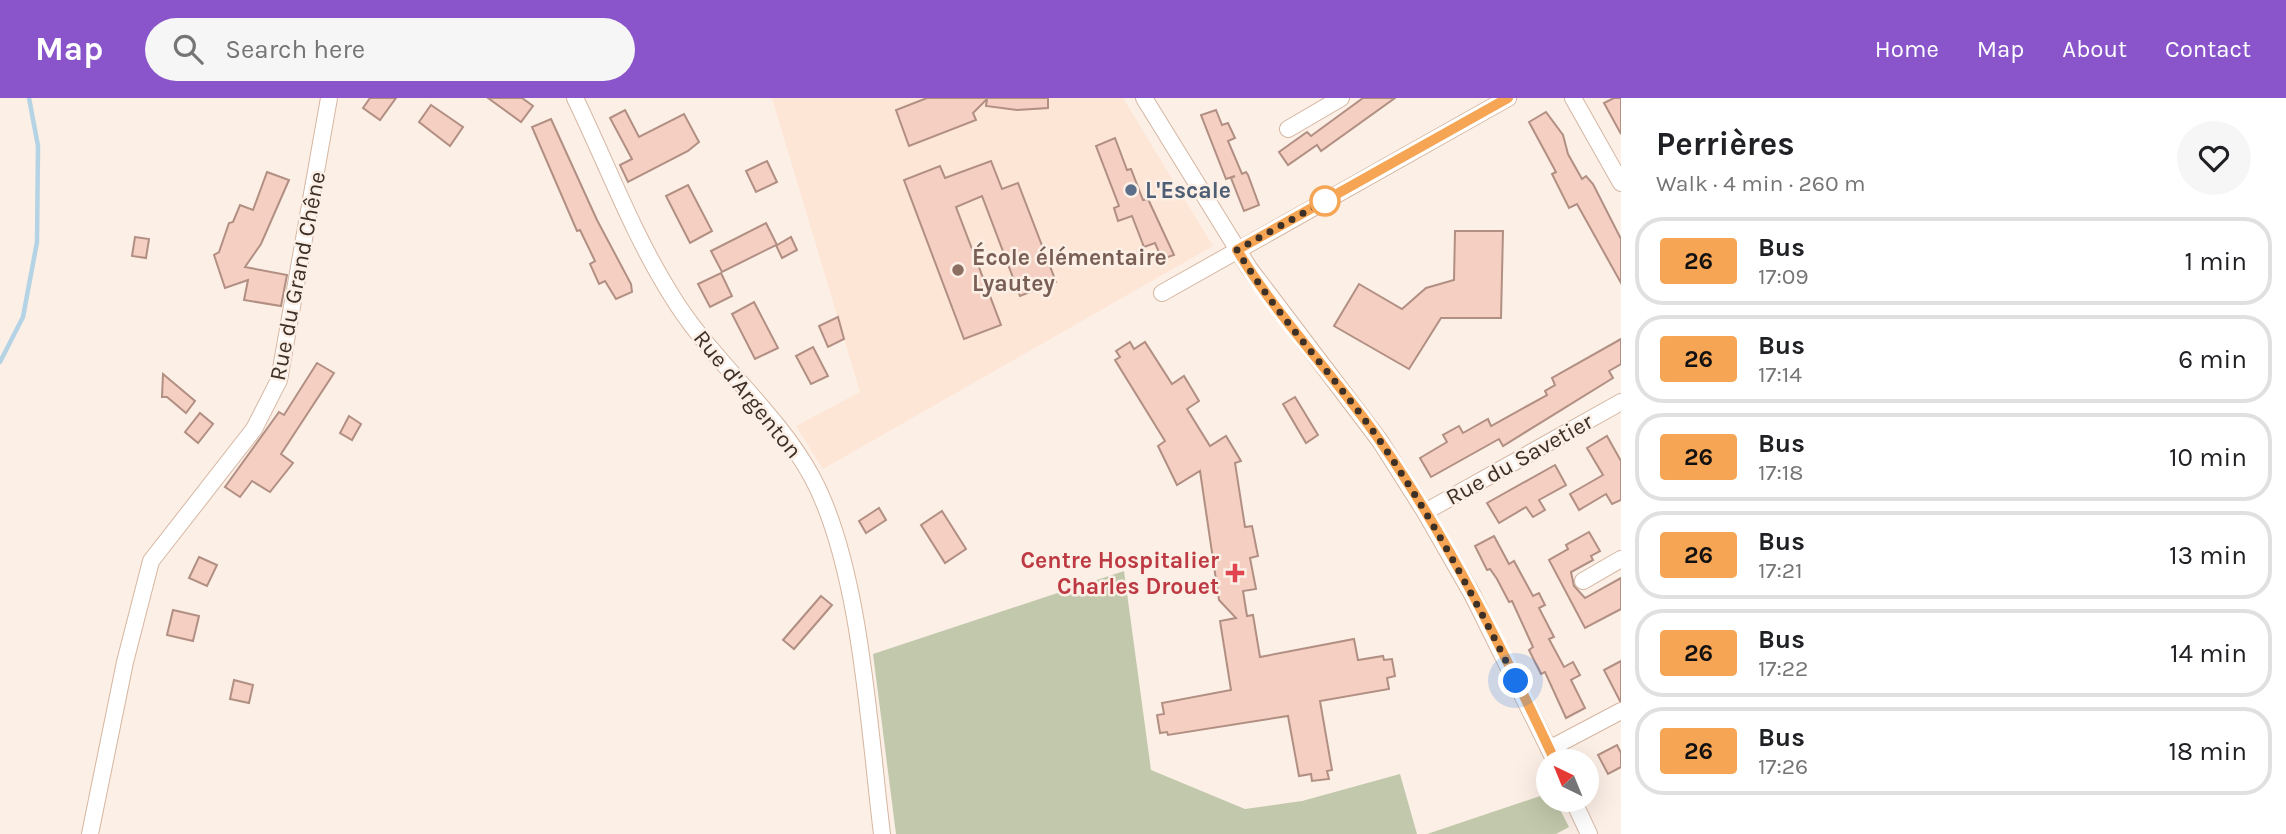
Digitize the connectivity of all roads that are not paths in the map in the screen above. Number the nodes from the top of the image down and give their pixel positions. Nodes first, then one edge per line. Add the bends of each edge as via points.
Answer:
1 (329, 98) edge
2 (575, 98) edge
3 (1144, 98) edge
4 (1508, 98) edge
5 (1573, 98) edge
6 (1337, 99) edge
7 (1287, 129) dead end
8 (1621, 183) edge
9 (1237, 250) junction
10 (1162, 293) dead end
11 (1619, 408) edge
12 (1424, 512) junction
13 (1621, 559) edge
14 (1583, 581) dead end
15 (1621, 712) edge
16 (1549, 749) edge
17 (1562, 749) edge
18 (1579, 812) edge
19 (90, 834) edge
20 (882, 834) edge
21 (1589, 834) edge

1 - 19 street, Rue du Grand Chêne via 279,380 254,429 151,561
2 - 20 street, Rue d'Argenton via 669,293 713,355 784,434 817,489 842,562 854,623
3 - 9 street
4 - 9 street
5 - 8 street
6 - 7 street
9 - 10 street
9 - 12 street via 1380,441
11 - 12 street, Rue du Savetier
12 - 16 street via 1472,594
13 - 14 street
15 - 17 street
18 - 21 street

